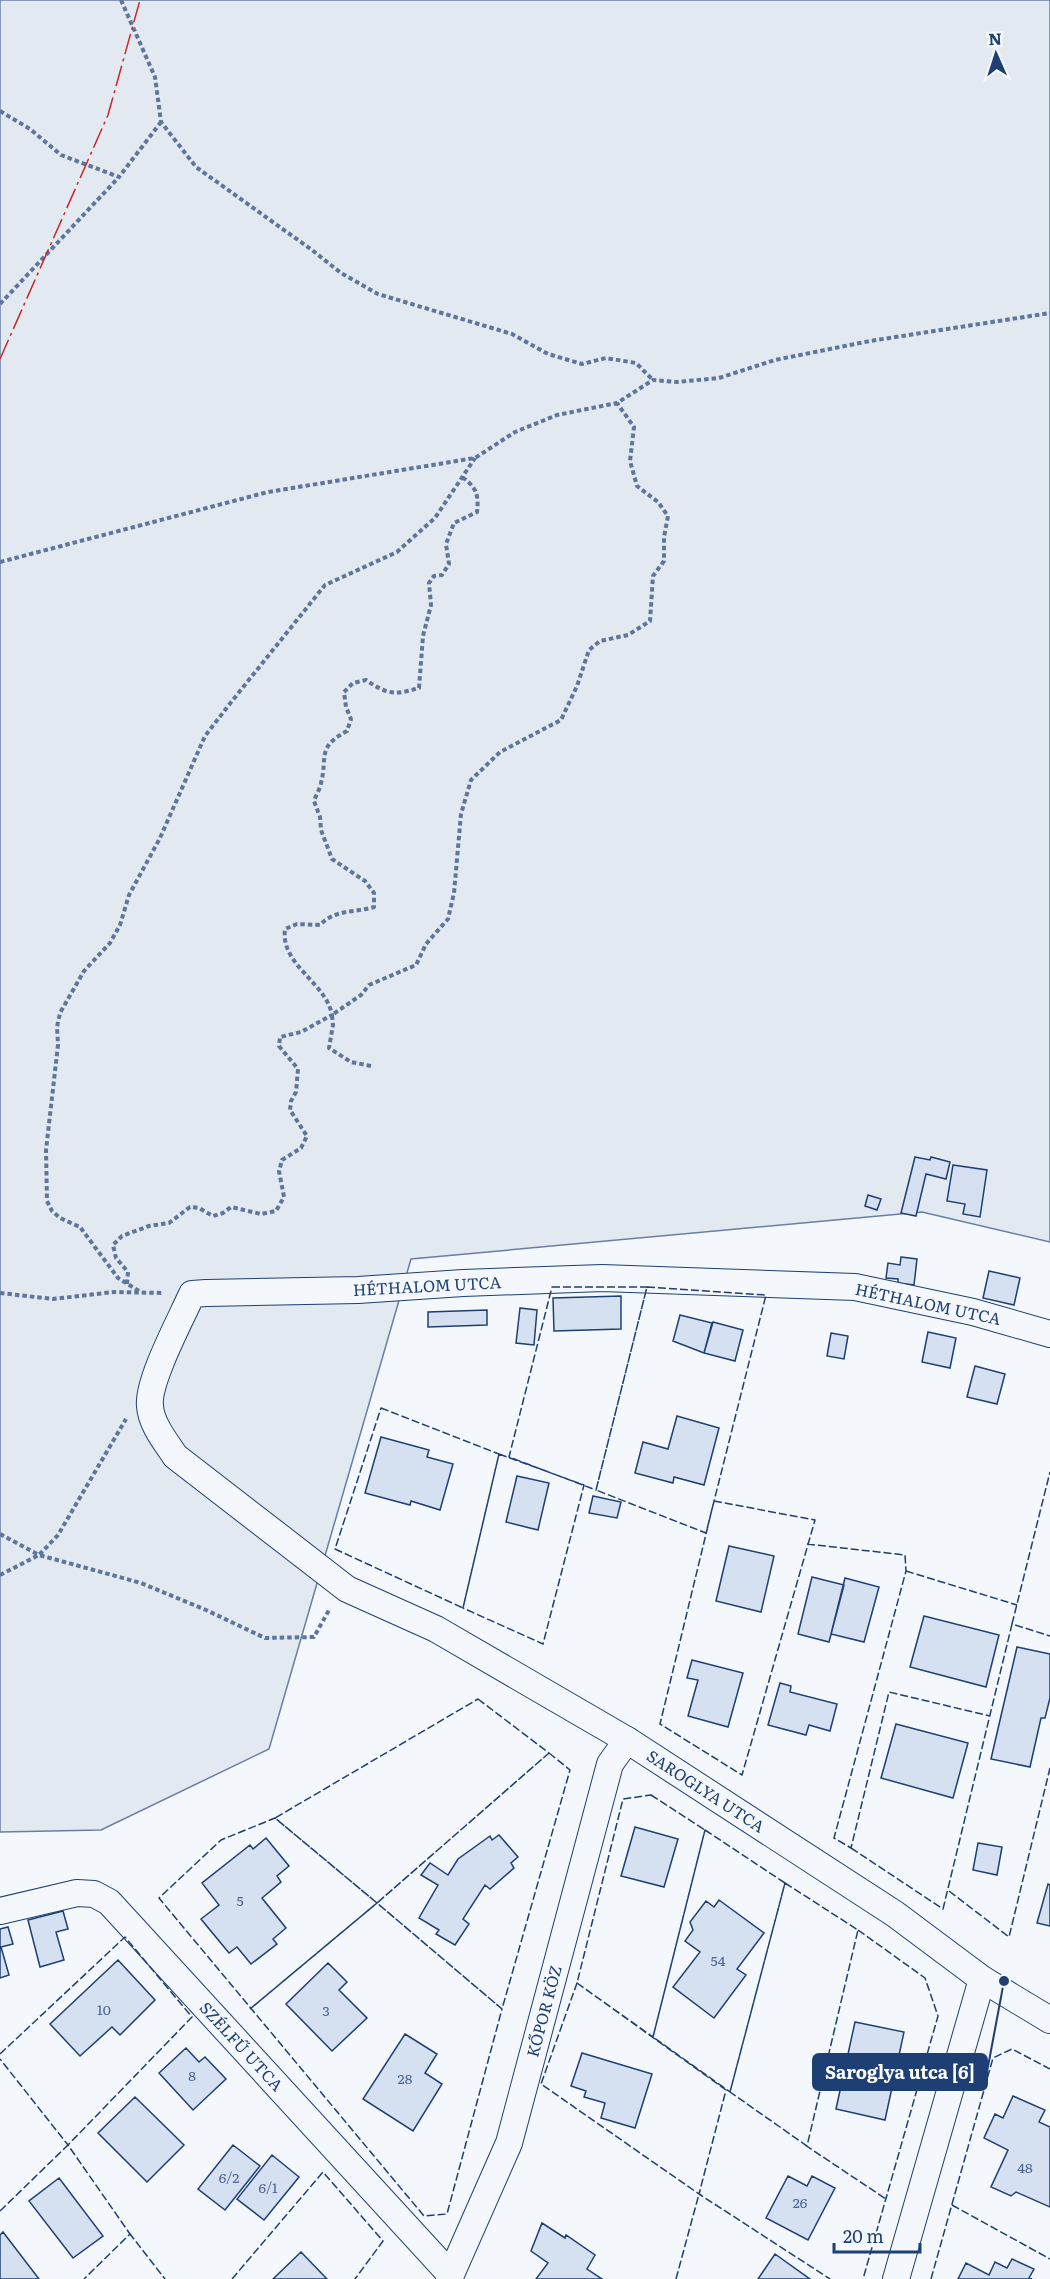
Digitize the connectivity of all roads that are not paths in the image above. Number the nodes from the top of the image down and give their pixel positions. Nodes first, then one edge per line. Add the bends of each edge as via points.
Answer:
1 (1050, 1334) edge
2 (347, 1589) joint
3 (627, 1740) junction
4 (0, 1911) edge
5 (982, 1979) junction
6 (1050, 2020) edge
7 (450, 2276) edge
8 (896, 2279) edge

1 - 2 street, HÉTHALOM UTCA via 973,1312 855,1287 602,1278 192,1294 150,1390 150,1409 158,1430 174,1456
2 - 3 street, SAROGLYA UTCA via 436,1629
3 - 5 street, SAROGLYA UTCA via 895,1914
3 - 7 street, KŐPOR KÖZ via 610,1764 508,2143
4 - 7 street, SZÉLFŰ UTCA via 77,1893 94,1894 109,1902
5 - 6 street, SAROGLYA UTCA
5 - 8 street

